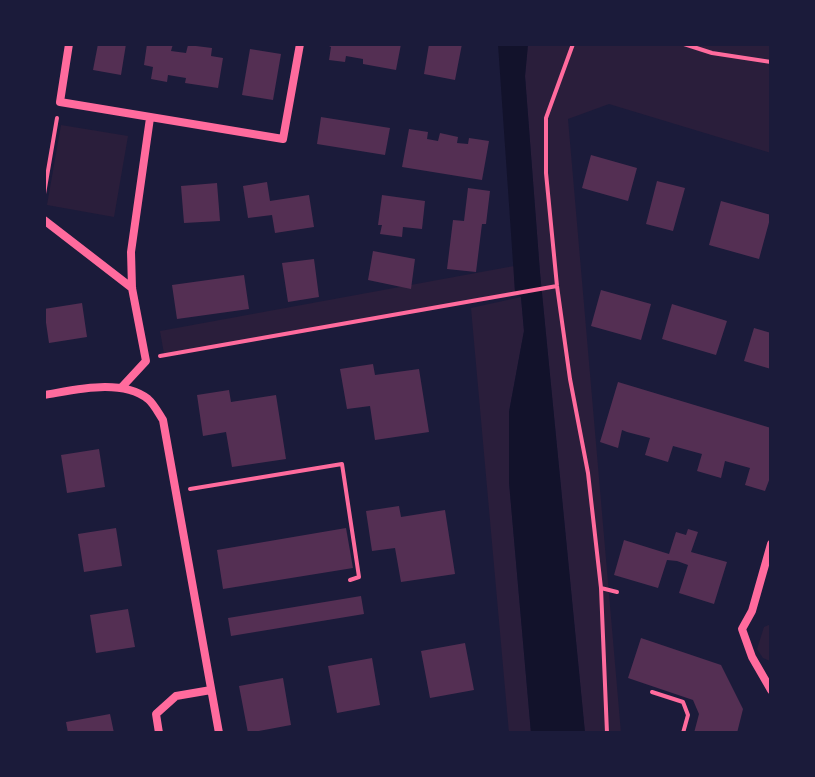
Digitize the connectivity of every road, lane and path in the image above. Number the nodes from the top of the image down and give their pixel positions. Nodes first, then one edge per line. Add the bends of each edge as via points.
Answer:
1 (69, 44) edge
2 (300, 44) edge
3 (573, 44) edge
4 (684, 44) edge
5 (718, 44) edge
6 (712, 53) junction
7 (771, 62) edge
8 (60, 102) junction
9 (150, 118) junction
10 (44, 194) edge
11 (44, 220) edge
12 (554, 287) junction
13 (132, 288) junction
14 (146, 361) junction
15 (121, 388) junction
16 (44, 395) edge
17 (176, 491) junction
18 (771, 544) edge
19 (350, 580) dead end
20 (601, 588) junction
21 (617, 592) dead end
22 (211, 690) junction
23 (771, 690) edge
24 (652, 692) dead end
25 (159, 733) edge
26 (219, 733) edge
27 (607, 733) edge
28 (683, 733) edge

1 - 8 street
2 - 9 street via 283,139
3 - 12 path via 546,118
4 - 6 path
5 - 6 path
6 - 7 path
8 - 9 street
8 - 10 path
9 - 13 street via 131,252
11 - 13 street
12 - 14 path
12 - 20 path via 588,473
13 - 14 street
14 - 15 street
15 - 16 street
15 - 17 street via 149,399 163,420
17 - 19 path via 342,464 359,577
17 - 22 street
18 - 23 street via 742,629
20 - 21 path
20 - 27 path
22 - 25 street via 176,696 156,714
22 - 26 street
24 - 28 path via 683,702 688,715

